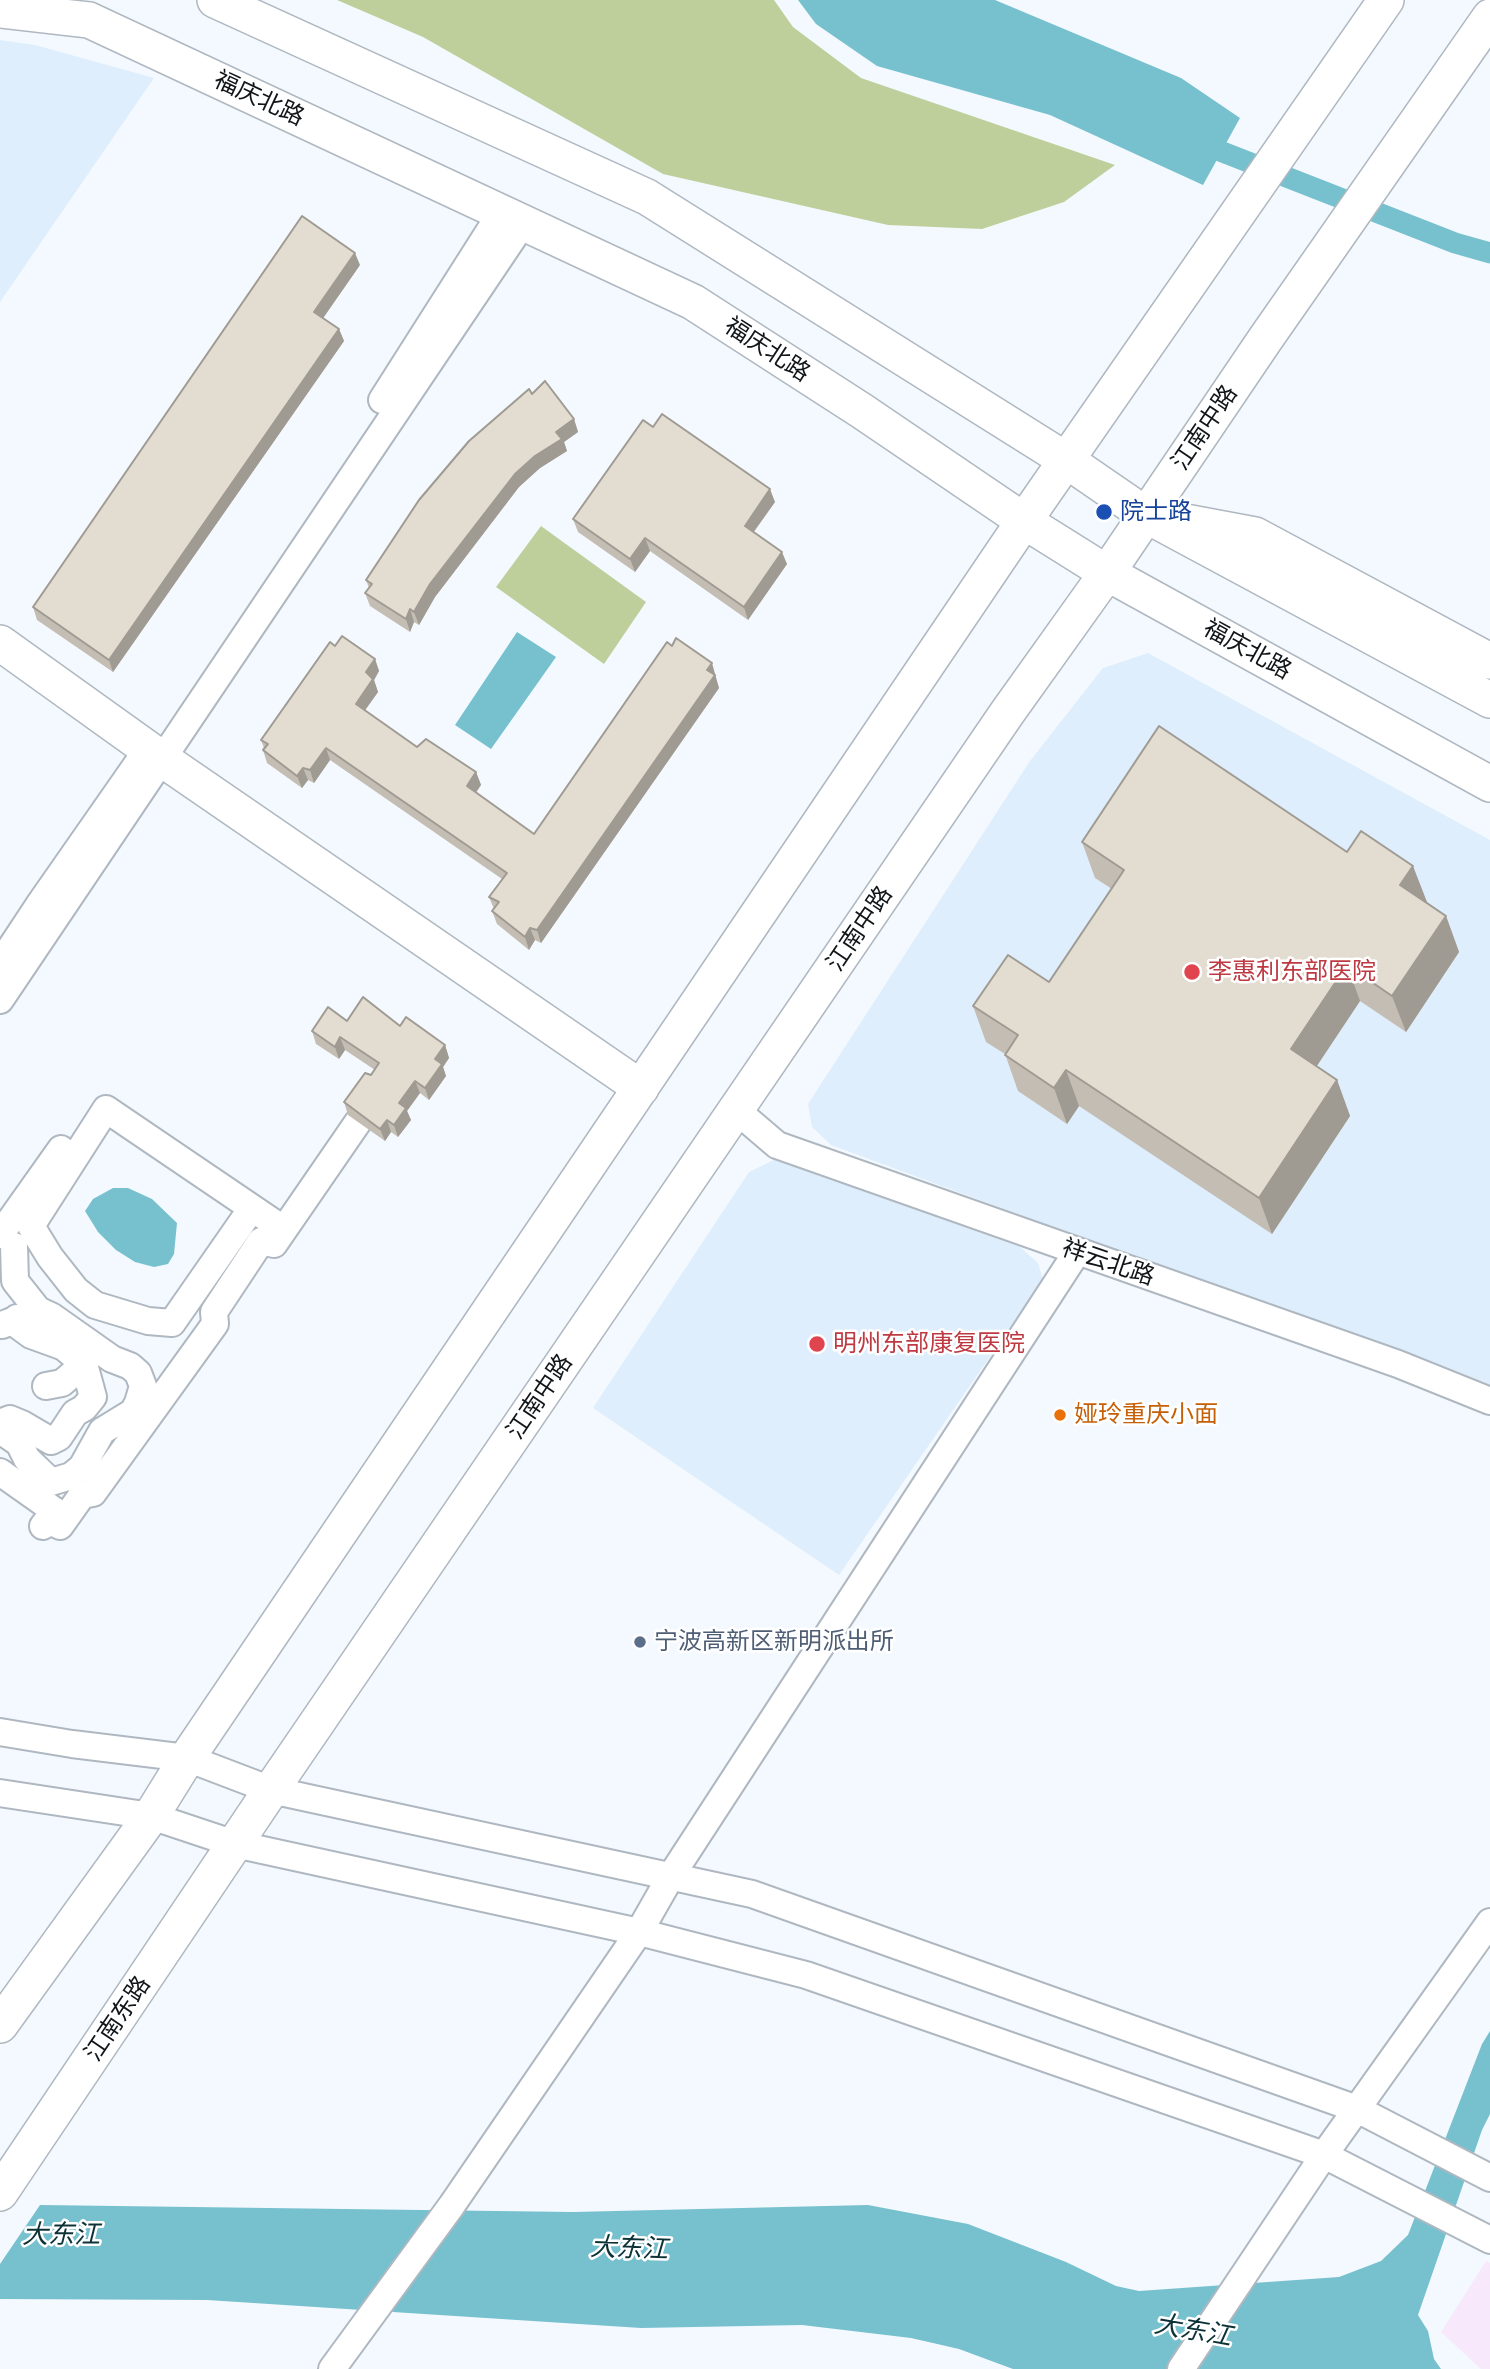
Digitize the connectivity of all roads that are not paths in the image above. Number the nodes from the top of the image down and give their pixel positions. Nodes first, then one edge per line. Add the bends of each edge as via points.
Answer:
1 (215, 0) edge
2 (1386, 0) edge
3 (0, 10) edge
4 (1490, 17) edge
5 (512, 218) junction
6 (1066, 460) junction
7 (1146, 515) junction
8 (1024, 521) junction
9 (1107, 573) junction
10 (0, 643) edge
11 (1490, 661) edge
12 (1490, 700) edge
13 (155, 753) junction
14 (1490, 784) edge
15 (1490, 809) edge
16 (0, 964) edge
17 (0, 1000) edge
18 (641, 1087) junction
19 (736, 1110) junction
20 (358, 1122) edge
21 (252, 1208) junction
22 (272, 1235) junction
23 (13, 1240) edge
24 (1077, 1252) junction
25 (38, 1310) junction
26 (7, 1325) edge
27 (180, 1335) dead end
28 (84, 1364) junction
29 (46, 1386) dead end
30 (1490, 1401) edge
31 (0, 1423) edge
32 (0, 1430) edge
33 (0, 1472) edge
34 (0, 1732) edge
35 (187, 1758) junction
36 (271, 1790) junction
37 (0, 1793) edge
38 (151, 1815) junction
39 (235, 1844) junction
40 (671, 1876) junction
41 (1490, 1922) edge
42 (639, 1932) junction
43 (0, 2025) edge
44 (1357, 2109) junction
45 (1324, 2155) junction
46 (1490, 2178) edge
47 (0, 2193) edge
48 (1490, 2240) edge
49 (332, 2369) edge
50 (1181, 2369) edge

1 - 6 main road via 647,197
2 - 6 main road
3 - 5 main road, 福庆北路 via 89,20
4 - 7 main road, 江南中路
5 - 8 main road, 福庆北路 via 693,302
5 - 13 street
6 - 7 main road
6 - 8 main road
7 - 9 main road, 江南中路
7 - 11 main road via 1255,535
7 - 12 main road
8 - 9 main road, 福庆北路
8 - 18 main road
9 - 14 main road, 福庆北路
9 - 15 main road via 1182,634 1275,691
9 - 19 main road, 江南中路
10 - 13 main road
13 - 16 street via 41,902
13 - 17 street
13 - 18 main road
18 - 35 main road
19 - 24 street, 祥云北路 via 777,1145
19 - 36 main road, 江南中路
20 - 22 street
21 - 22 street
21 - 23 street via 172,1323 148,1321 95,1305 76,1290 50,1257
21 - 23 street via 106,1109 31,1226
22 - 27 street via 251,1235
22 - 33 street via 214,1312 215,1324 93,1493 82,1495 60,1526 44,1524 55,1511
23 - 25 street via 15,1281
24 - 30 street, 祥云北路 via 1398,1364
24 - 40 street
25 - 26 street via 34,1317 17,1318
25 - 32 street via 138,1373 143,1386 138,1404 102,1431 82,1467 51,1482 27,1459 19,1443
26 - 28 street via 64,1347
28 - 29 street via 62,1383
28 - 31 street via 93,1397 59,1437 51,1440 10,1419
34 - 35 street
35 - 36 street
35 - 38 main road
36 - 39 main road, 江南中路
36 - 40 street
37 - 38 street
38 - 39 street
38 - 43 main road
39 - 42 street
39 - 47 main road, 江南东路
40 - 42 street
40 - 44 street via 752,1894
41 - 44 street
42 - 45 street via 806,1975
42 - 49 street via 452,2205
44 - 45 street
44 - 46 street
45 - 48 street
45 - 50 street

